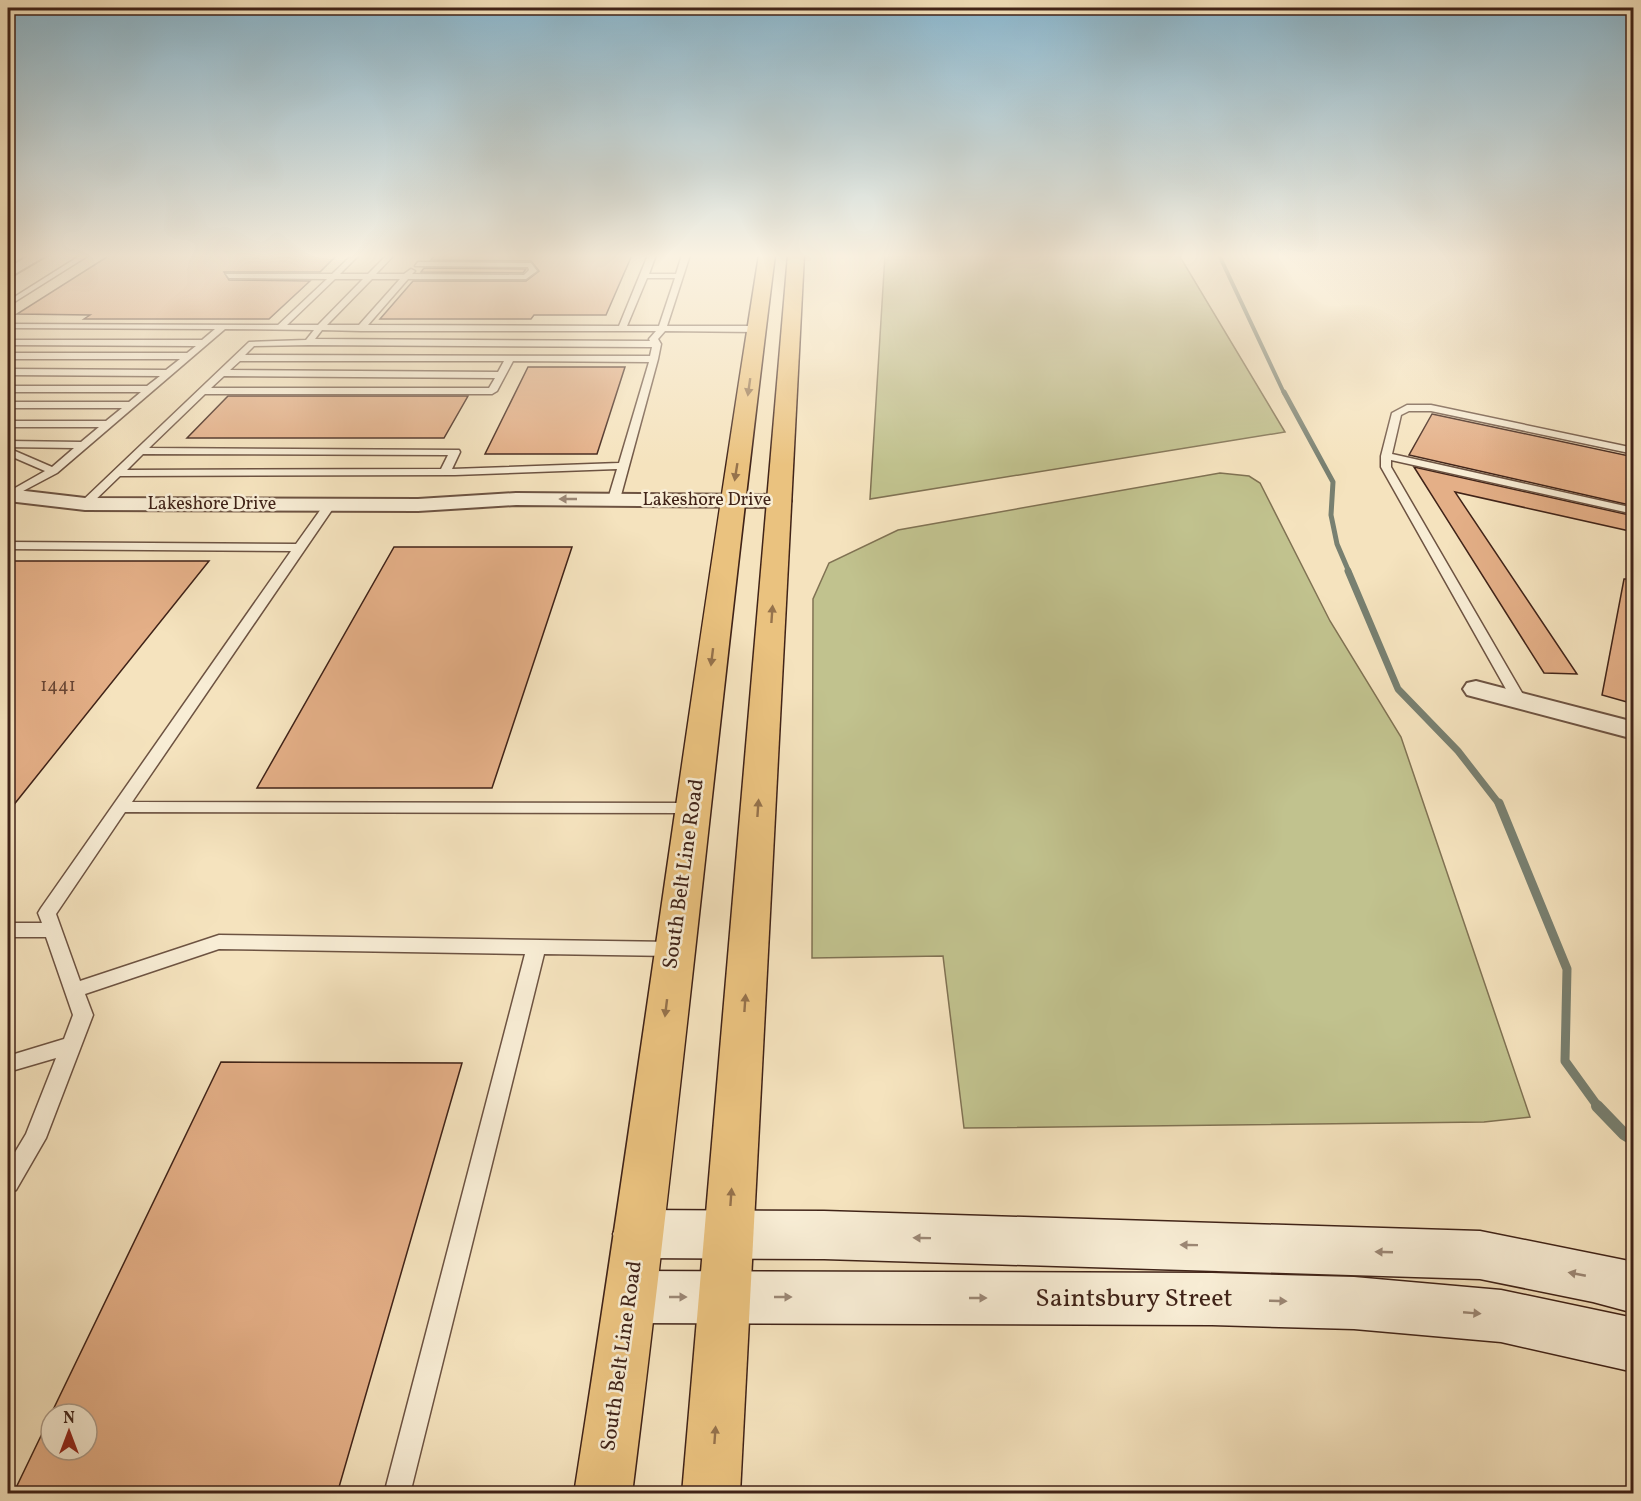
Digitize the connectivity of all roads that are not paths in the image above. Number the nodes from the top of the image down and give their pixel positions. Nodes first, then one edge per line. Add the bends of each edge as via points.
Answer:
1 (365, 325) edge
2 (623, 325) edge
3 (663, 325) edge
4 (758, 325) edge
5 (791, 325) edge
6 (8, 327) edge
7 (223, 327) junction
8 (280, 327) joint
9 (320, 327) junction
10 (362, 328) junction
11 (622, 328) junction
12 (662, 329) junction
13 (757, 329) junction
14 (791, 329) junction
15 (8, 342) edge
16 (309, 342) junction
17 (203, 343) junction
18 (657, 344) junction
19 (8, 356) edge
20 (188, 356) junction
21 (237, 358) junction
22 (510, 359) junction
23 (654, 359) junction
24 (8, 372) edge
25 (169, 373) junction
26 (221, 373) junction
27 (501, 375) junction
28 (8, 389) edge
29 (150, 389) junction
30 (203, 391) junction
31 (8, 405) edge
32 (130, 405) junction
33 (8, 424) edge
34 (108, 424) junction
35 (8, 444) edge
36 (84, 444) junction
37 (8, 451) edge
38 (141, 451) junction
39 (1634, 451) edge
40 (1386, 456) junction
41 (623, 466) junction
42 (53, 471) junction
43 (445, 472) junction
44 (118, 473) junction
45 (8, 496) edge
46 (614, 499) junction
47 (85, 504) junction
48 (330, 504) junction
49 (418, 505) junction
50 (731, 508) junction
51 (780, 508) junction
52 (1634, 511) edge
53 (8, 545) edge
54 (300, 548) junction
55 (1476, 689) dead end
56 (1518, 698) junction
57 (1634, 731) edge
58 (121, 807) junction
59 (693, 808) junction
60 (8, 930) edge
61 (53, 930) junction
62 (536, 948) junction
63 (673, 950) junction
64 (74, 990) junction
65 (71, 1045) junction
66 (8, 1064) edge
67 (8, 1183) edge
68 (638, 1234) junction
69 (728, 1235) junction
70 (1634, 1288) edge
71 (631, 1297) junction
72 (724, 1298) junction
73 (1634, 1345) edge
74 (397, 1494) edge
75 (603, 1494) edge
76 (711, 1494) edge

1 - 10 lane
2 - 11 lane
3 - 12 lane
4 - 13 main road, South Belt Line Road
5 - 14 main road
6 - 7 lane
7 - 8 lane
7 - 17 lane
8 - 9 lane
9 - 10 lane
9 - 16 lane
10 - 11 lane
11 - 12 lane
12 - 13 lane
12 - 18 lane via 653,339
13 - 14 main road
13 -> 50 main road, South Belt Line Road
14 - 51 main road
15 - 17 lane
16 - 18 lane
16 - 21 lane via 252,344
17 - 20 lane
18 - 23 lane
19 - 20 lane
20 - 25 lane
21 - 22 lane
21 - 26 lane
22 - 23 lane
22 - 27 lane
23 - 41 lane
24 - 25 lane
25 - 29 lane
26 - 27 lane
26 - 30 lane
27 - 30 lane via 492,391
28 - 29 lane
29 - 32 lane
30 - 38 lane
31 - 32 lane
32 - 34 lane
33 - 34 lane
34 - 36 lane
35 - 36 lane
36 - 42 lane
37 - 42 lane
38 - 43 lane via 455,452
38 - 44 lane
39 - 40 lane via 1431,408 1407,408 1397,413
40 - 52 lane
40 - 56 lane via 1386,467
41 - 43 lane
41 - 46 lane
42 - 45 lane
43 - 44 lane
44 - 47 lane
45 - 47 street, Lakeshore Drive
46 -> 49 street, Lakeshore Drive
46 - 50 street, Lakeshore Drive
47 - 48 street, Lakeshore Drive
48 - 49 street, Lakeshore Drive
48 - 54 lane
49 - 50 street, Lakeshore Drive via 513,516
50 - 51 street, Lakeshore Drive
50 -> 59 main road, South Belt Line Road
69 -> 51 main road
53 - 54 lane
54 - 58 lane
55 - 56 street
56 - 57 street
58 - 59 lane
58 - 61 lane via 47,913
59 - 63 main road, South Belt Line Road
60 - 61 lane
61 - 64 lane
62 - 63 lane
62 - 64 lane via 219,942
62 - 74 lane
63 -> 68 main road, South Belt Line Road
64 - 65 lane via 83,1015
65 - 66 lane
65 - 67 lane via 35,1138
68 - 69 street
68 - 71 main road, South Belt Line Road
70 -> 69 street via 1480,1255
69 - 72 main road
71 -> 72 street, Saintsbury Street
71 - 75 main road, South Belt Line Road
72 -> 73 street, Saintsbury Street via 1354,1303 1501,1316
76 -> 72 main road

